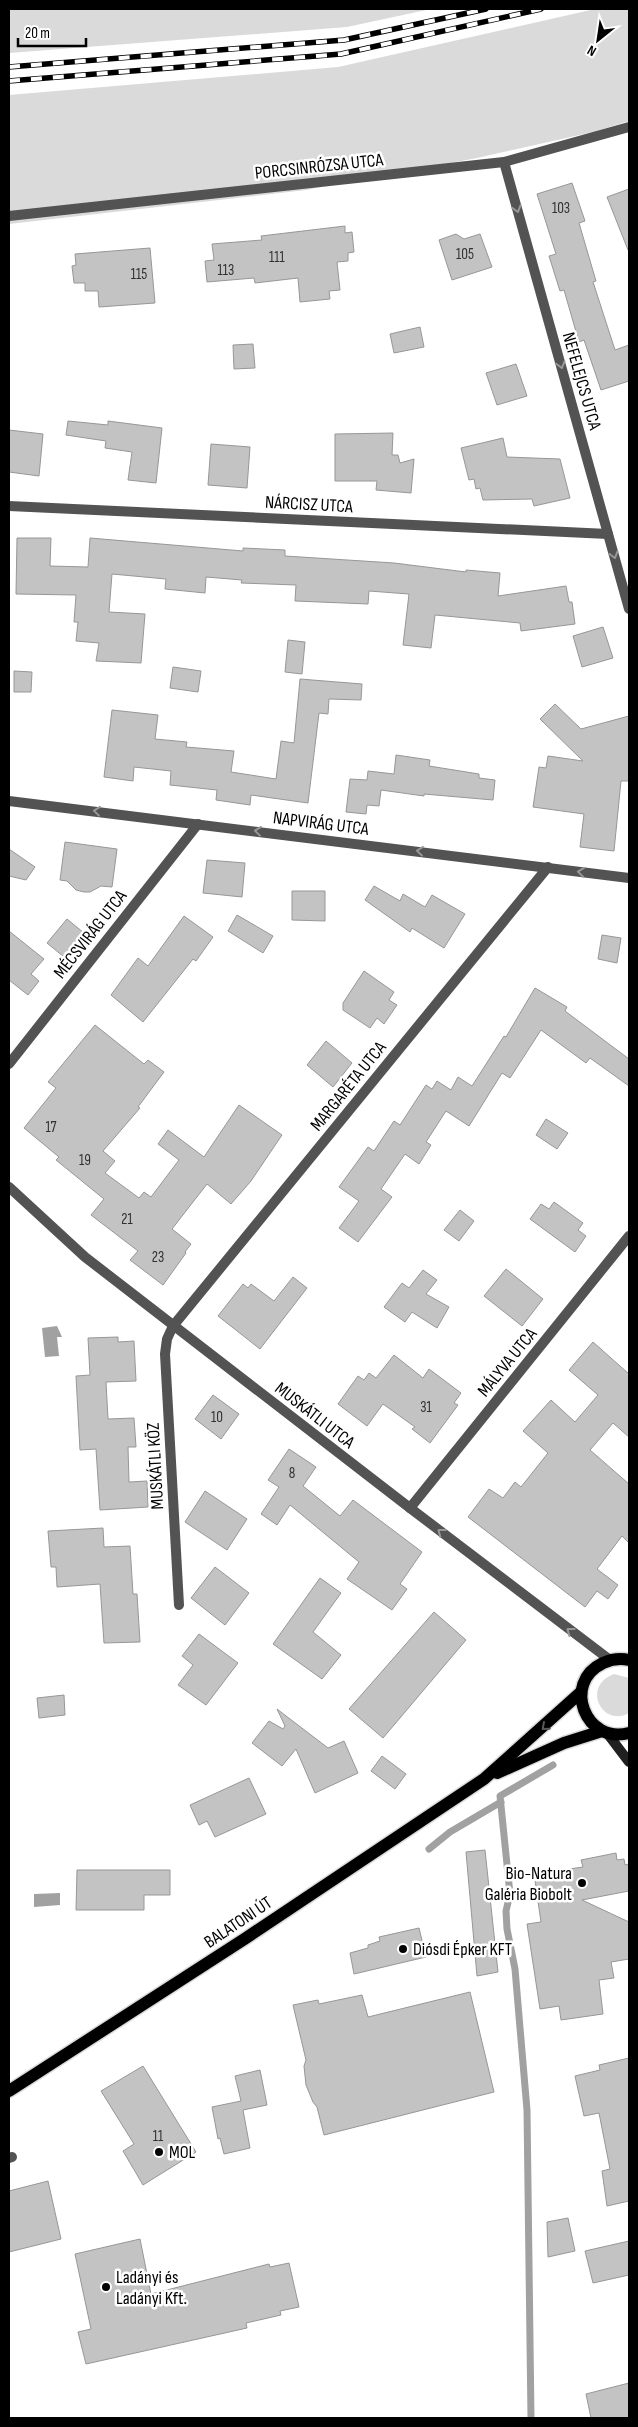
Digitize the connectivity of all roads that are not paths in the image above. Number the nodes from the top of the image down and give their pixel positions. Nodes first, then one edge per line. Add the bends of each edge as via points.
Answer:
1 (629, 127) edge
2 (504, 162) junction
3 (9, 216) edge
4 (9, 506) edge
5 (608, 534) junction
6 (629, 609) edge
7 (9, 801) edge
8 (198, 824) junction
9 (548, 867) junction
10 (629, 878) edge
11 (9, 1064) edge
12 (9, 1187) edge
13 (629, 1236) edge
14 (173, 1326) junction
15 (410, 1508) junction
16 (179, 1605) dead end
17 (629, 1659) edge
18 (610, 1660) junction
19 (580, 1693) junction
20 (605, 1732) junction
21 (629, 1733) edge
22 (629, 1762) edge
23 (484, 1779) junction
24 (9, 2091) edge

1 - 2 street, PORCSINRÓZSA UTCA
2 - 3 street, PORCSINRÓZSA UTCA
2 -> 5 street, NEFELEJCS UTCA
4 - 5 street, NÁRCISZ UTCA
5 -> 6 street, NEFELEJCS UTCA
8 -> 7 street, NAPVIRÁG UTCA
9 -> 8 street, NAPVIRÁG UTCA
8 - 11 street, MÉCSVIRÁG UTCA
10 -> 9 street, NAPVIRÁG UTCA
9 - 14 street, MARGARÉTA UTCA
12 - 14 street, MUSKÁTLI UTCA via 85,1257
13 - 15 street, MÁLYVA UTCA
14 - 15 street, MUSKÁTLI UTCA
14 - 16 street, MUSKÁTLI KÖZ via 165,1354
18 -> 15 street, MUSKÁTLI UTCA
17 - 18 main road
18 - 19 main road via 595,1666 585,1678
19 - 20 main road via 581,1705 589,1719
19 -> 23 main road, BALATONI ÚT
20 - 21 main road, BALATONI ÚT via 616,1736
20 - 22 street
20 - 23 main road, BALATONI ÚT via 564,1742
23 - 24 main road, BALATONI ÚT

